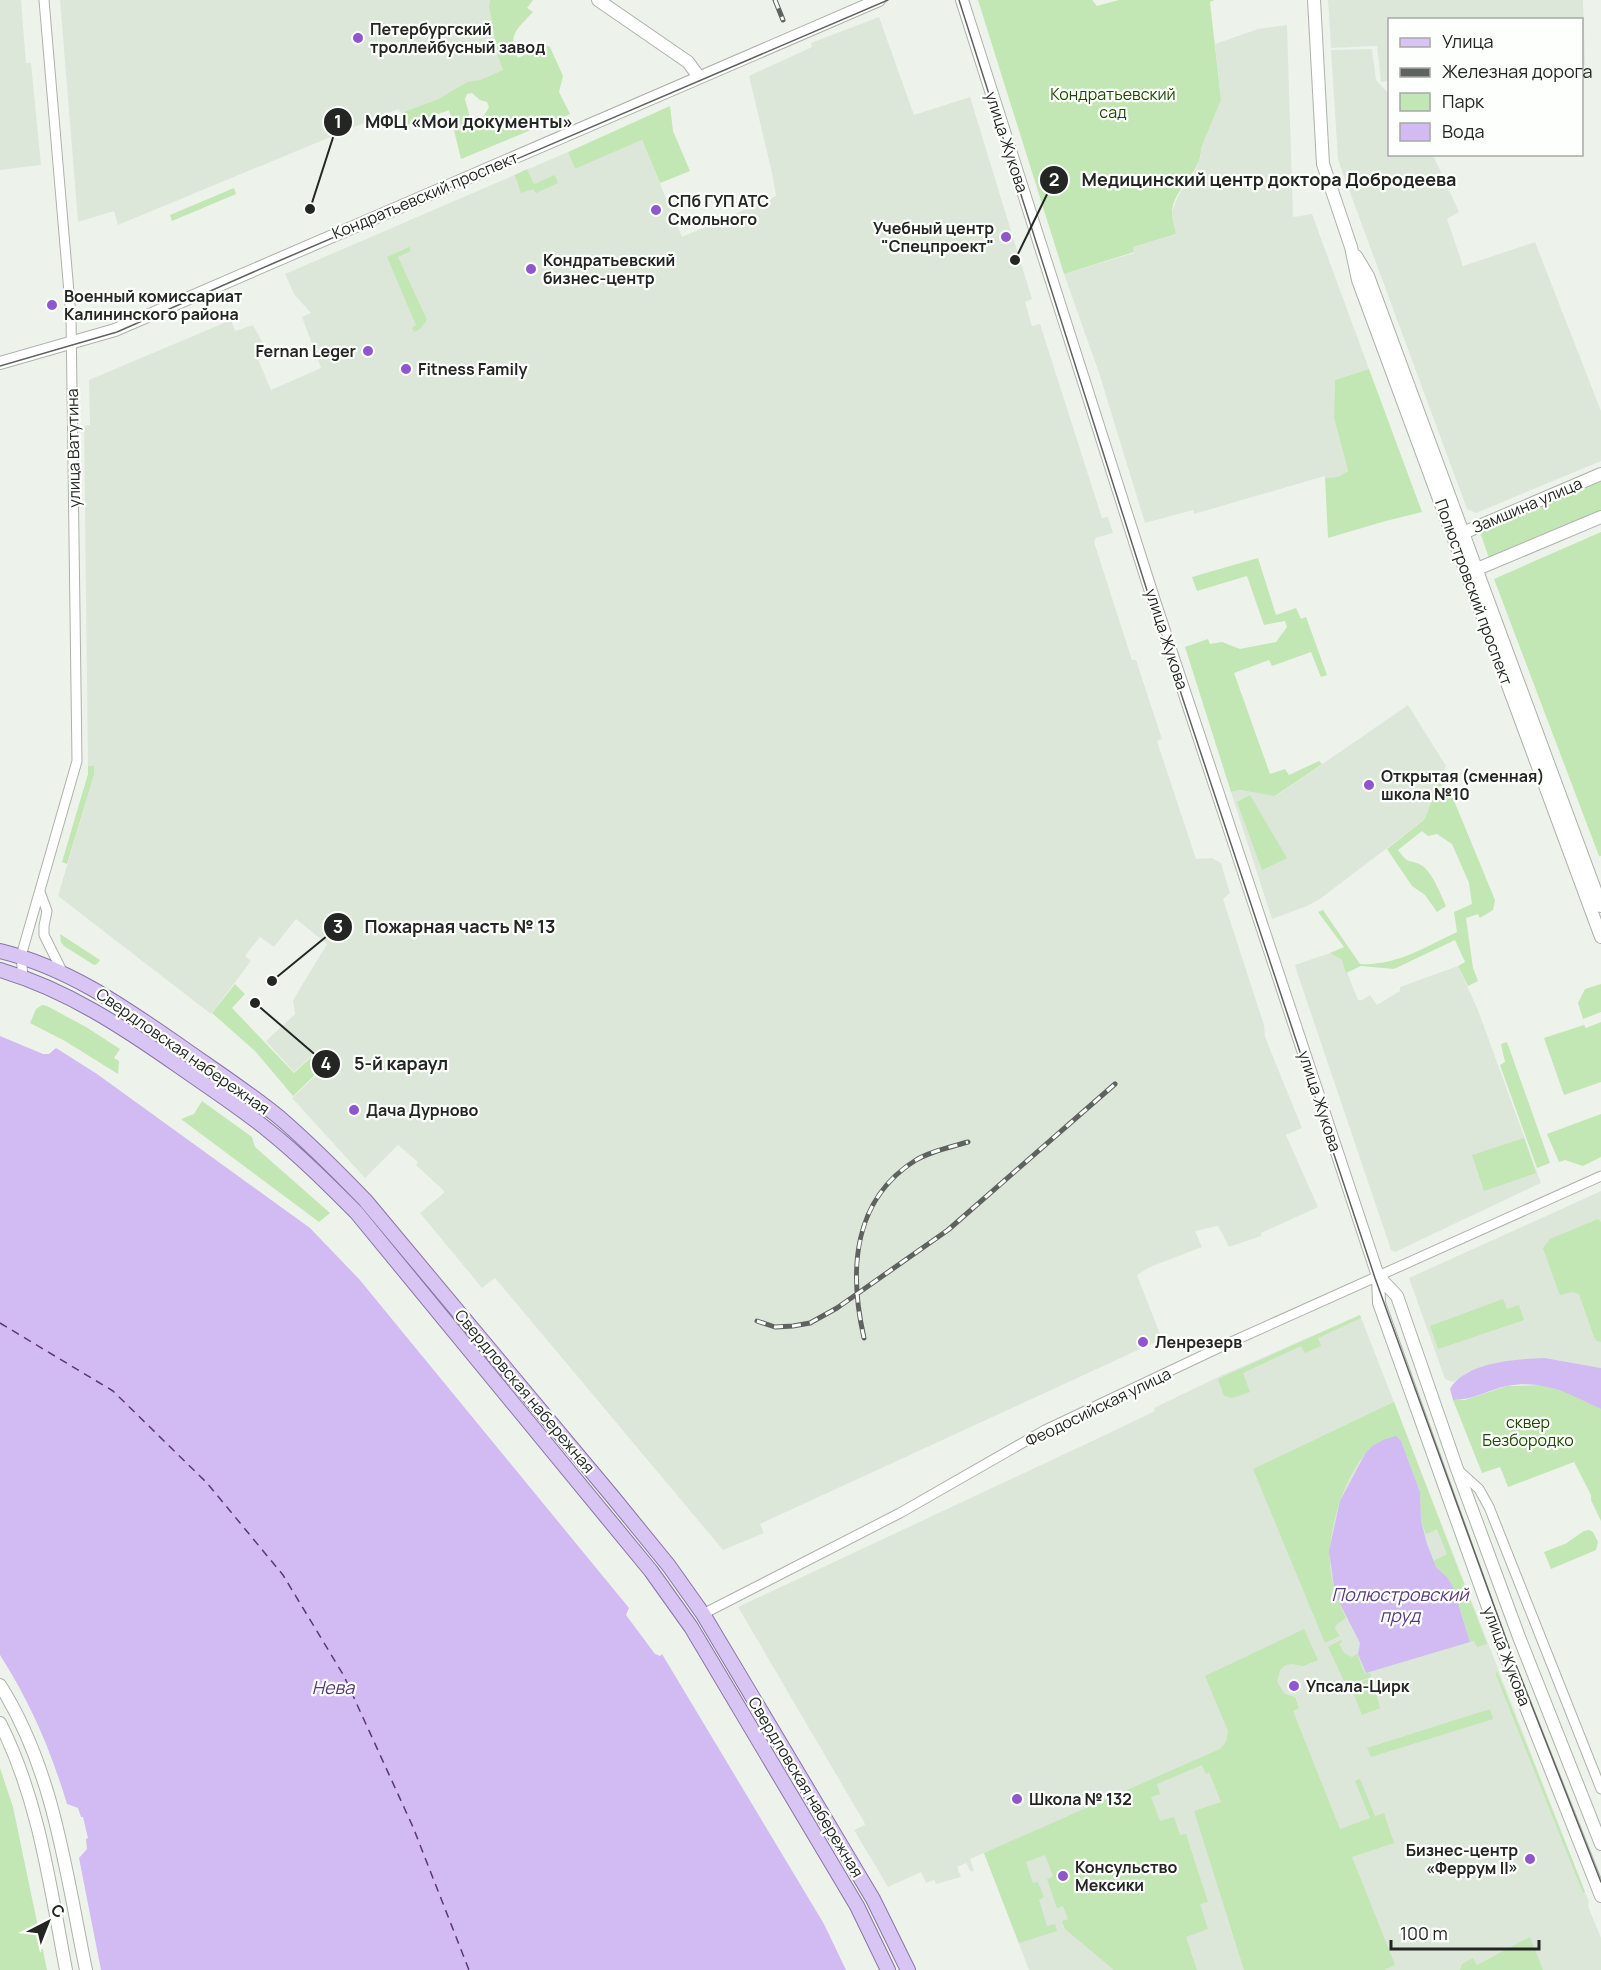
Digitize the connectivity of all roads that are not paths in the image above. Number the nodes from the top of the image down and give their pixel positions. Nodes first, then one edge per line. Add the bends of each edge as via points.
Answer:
1 (44, 0) edge
2 (598, 0) edge
3 (879, 0) edge
4 (962, 0) edge
5 (1314, 0) edge
6 (699, 77) junction
7 (71, 342) junction
8 (0, 363) edge
9 (1601, 474) edge
10 (1601, 517) edge
11 (1458, 535) junction
12 (1471, 571) junction
13 (40, 892) junction
14 (1601, 906) edge
15 (1601, 937) edge
16 (0, 951) edge
17 (21, 956) junction
18 (0, 970) edge
19 (63, 973) junction
20 (23, 977) junction
21 (1601, 1176) edge
22 (1378, 1276) junction
23 (1457, 1469) junction
24 (703, 1614) junction
25 (0, 1685) edge
26 (0, 1723) edge
27 (1601, 1789) edge
28 (1601, 1844) edge
29 (1601, 1896) edge
30 (66, 1970) edge
31 (86, 1970) edge
32 (888, 1970) edge
33 (908, 1970) edge

1 - 7 street, улица Ватутина
2 - 6 street via 688,62
3 - 6 street, Кондратьевский проспект
4 - 22 street, улица Жукова via 1154,601
5 - 11 street, Полюстровский проспект via 1323,164 1358,280
6 - 7 street, Кондратьевский проспект via 115,330
7 - 8 street, Кондратьевский проспект
7 - 13 street, улица Ватутина via 77,761
9 - 11 street, Замшина улица
10 - 12 street
11 - 12 street, Полюстровский проспект
12 - 14 street, Полюстровский проспект
12 - 15 street, Полюстровский проспект
13 - 17 street, улица Ватутина
13 - 19 street, улица Ватутина via 46,911 44,935
16 - 17 main road, Свердловская набережная
17 - 19 main road, Свердловская набережная
17 - 20 street, улица Ватутина
18 - 20 main road, Свердловская набережная
19 - 24 main road, Свердловская набережная via 95,989 244,1091 321,1155 401,1241 669,1566
20 - 32 main road, Свердловская набережная via 97,1012 222,1097 301,1158 363,1220 651,1571 691,1627 857,1906
21 - 22 street, Феодосийская улица
22 - 23 street, улица Жукова via 1398,1296
22 - 24 street, Феодосийская улица via 1045,1430 900,1513
22 - 29 street, улица Жукова via 1379,1303 1440,1475 1504,1652
23 - 27 street via 1479,1489 1489,1507
23 - 28 street, улица Жукова
24 - 33 main road, Свердловская набережная via 873,1899
25 - 31 street via 43,1774
26 - 30 street via 34,1811

